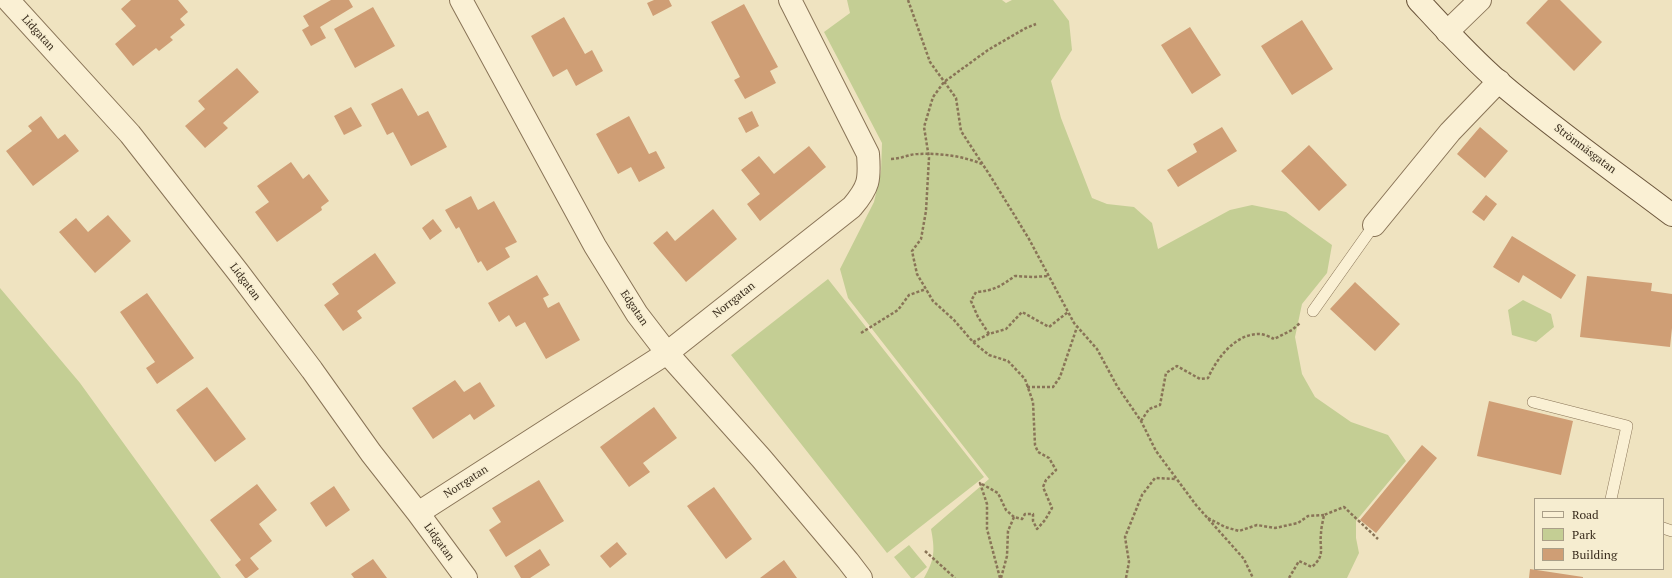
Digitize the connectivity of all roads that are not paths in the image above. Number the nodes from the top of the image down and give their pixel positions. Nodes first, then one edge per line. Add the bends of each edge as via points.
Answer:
1 (8, 0) edge
2 (460, 0) edge
3 (790, 0) edge
4 (1418, 0) edge
5 (1480, 0) edge
6 (1447, 32) junction
7 (1499, 81) junction
8 (1672, 215) edge
9 (1374, 225) joint
10 (1313, 311) road end
11 (667, 353) junction
12 (1533, 402) dead end
13 (1611, 498) edge
14 (418, 512) junction
15 (466, 578) edge
16 (861, 578) edge

1 - 14 street, Lidgatan via 130,134 312,370 370,453
2 - 11 street, Edgatan via 595,246 637,314
3 - 11 street, Norrgatan via 868,154 869,174 864,192 852,206
4 - 6 street, Strömnäsgatan
5 - 6 street
6 - 7 street, Strömnäsgatan
7 - 8 street, Strömnäsgatan
7 - 9 street via 1450,132
9 - 10 lane
11 - 14 street, Norrgatan
11 - 16 street, Edgatan via 761,458
12 - 13 lane via 1627,426
14 - 15 street, Lidgatan

